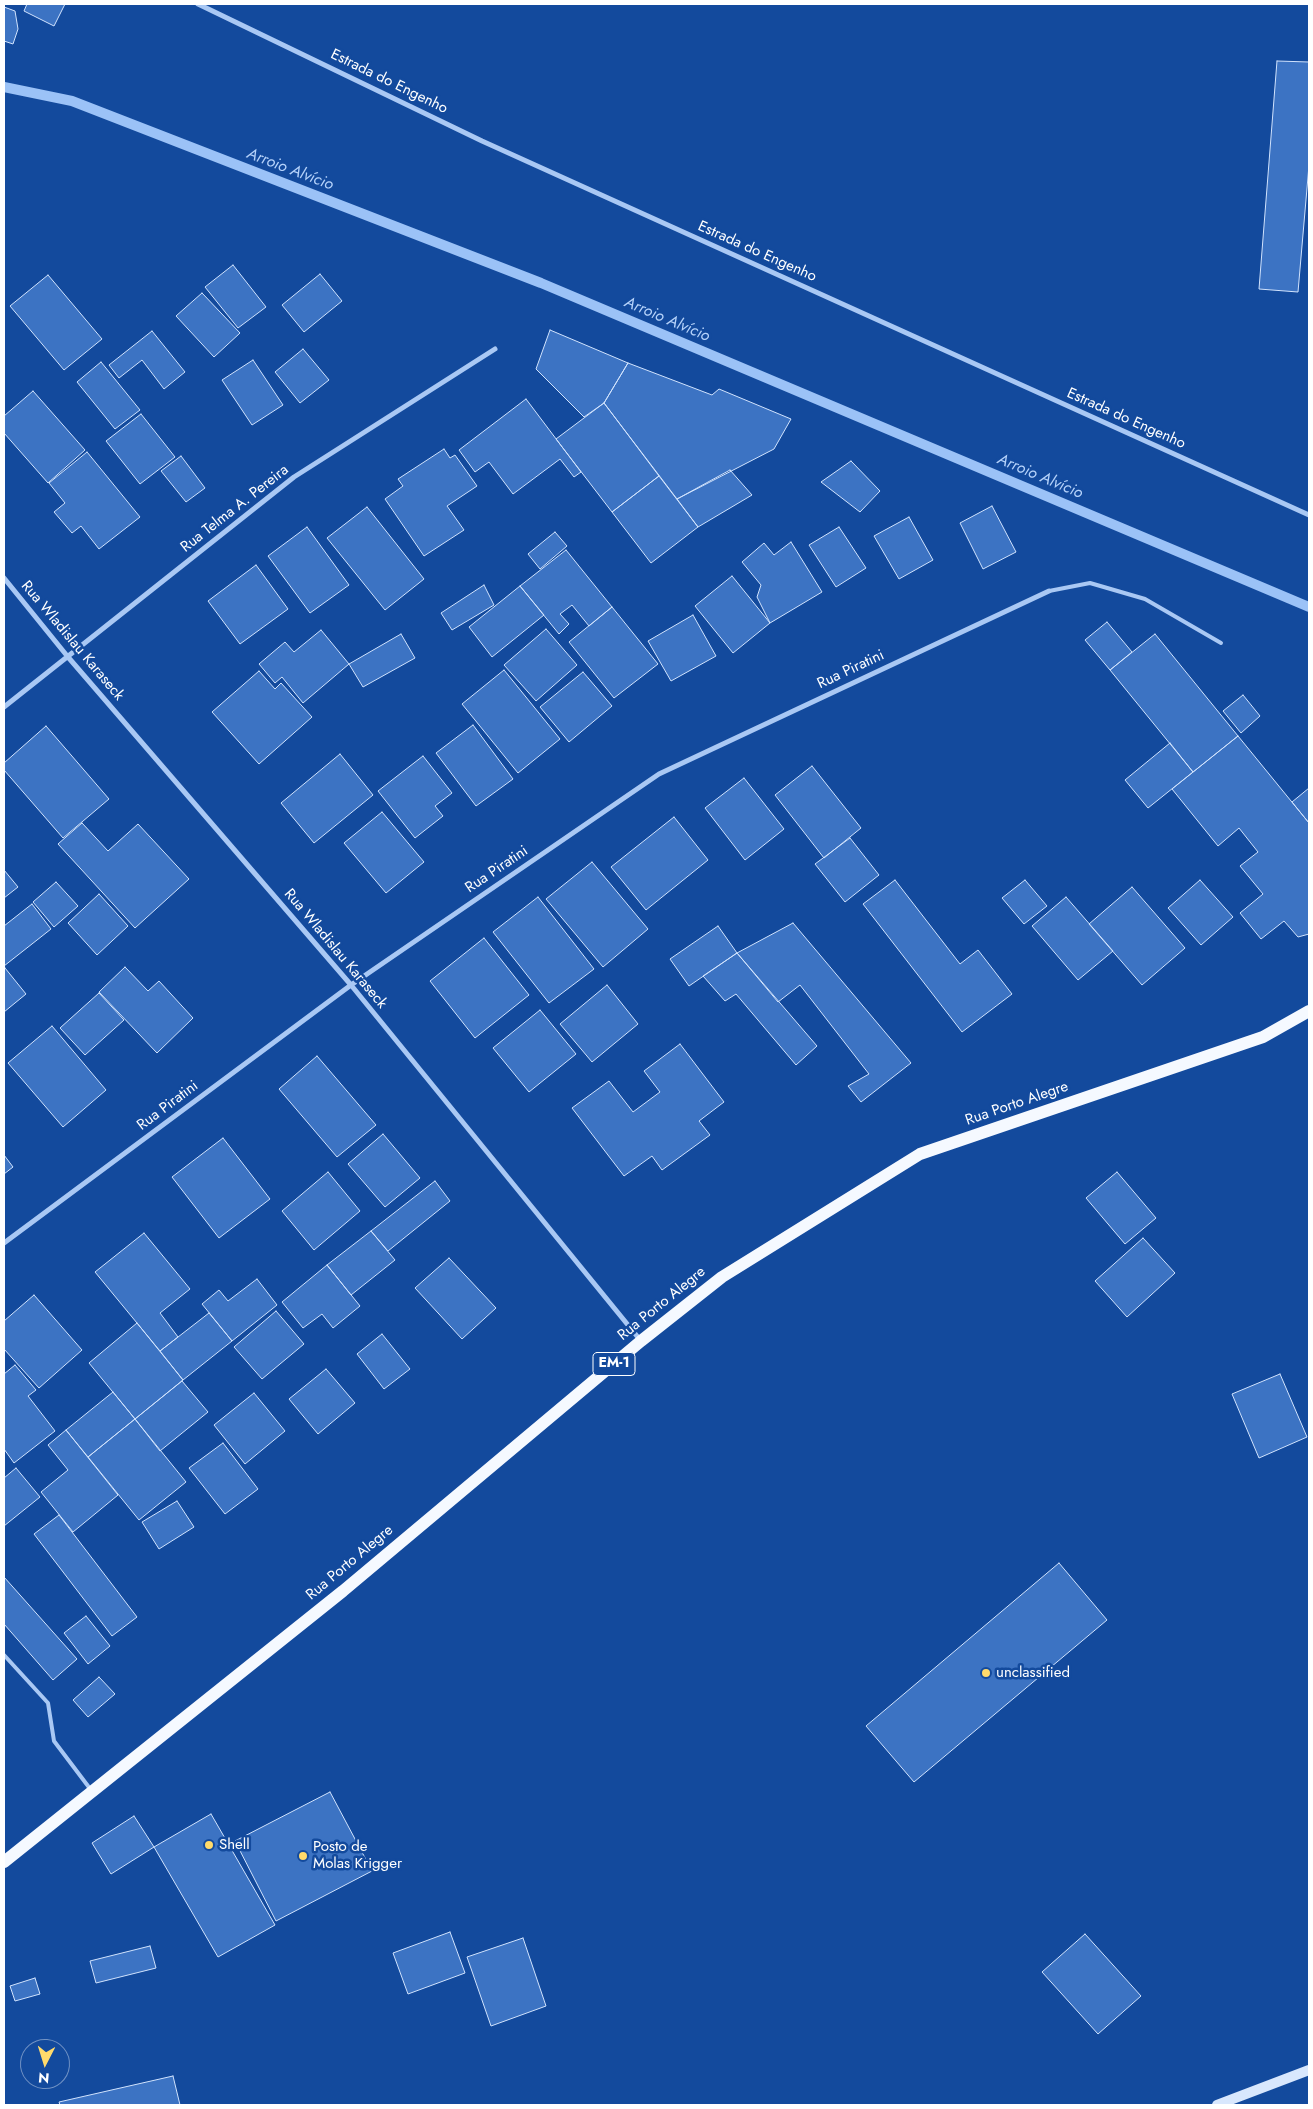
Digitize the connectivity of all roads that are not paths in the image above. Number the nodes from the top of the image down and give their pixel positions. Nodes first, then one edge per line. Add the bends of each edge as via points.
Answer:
1 (198, 4) edge
2 (495, 349) dead end
3 (1309, 515) edge
4 (4, 578) edge
5 (1049, 591) joint
6 (1221, 643) dead end
7 (68, 657) junction
8 (4, 707) edge
9 (351, 986) junction
10 (1309, 1011) edge
11 (4, 1243) edge
12 (641, 1342) junction
13 (4, 1655) edge
14 (92, 1791) junction
15 (4, 1862) edge
16 (1309, 2070) edge
17 (1217, 2105) edge

1 - 3 street, Estrada do Engenho via 482,141
2 - 7 street, Rua Telma A. Pereira via 294,477
4 - 7 street, Rua Wladislau Karaseck
5 - 6 lane via 1090,583 1145,599
5 - 9 street, Rua Piratini via 659,774
7 - 8 street, Rua Telma A. Pereira
7 - 9 street, Rua Wladislau Karaseck
9 - 11 street, Rua Piratini
9 - 12 street, Rua Wladislau Karaseck
10 - 12 main road, Rua Porto Alegre / EM-1 via 1263,1037 920,1154 722,1277
12 - 14 main road, Rua Porto Alegre / EM-1 via 343,1591
13 - 14 lane via 48,1702 54,1741
14 - 15 main road, Rua Porto Alegre / EM-1
16 - 17 main road

